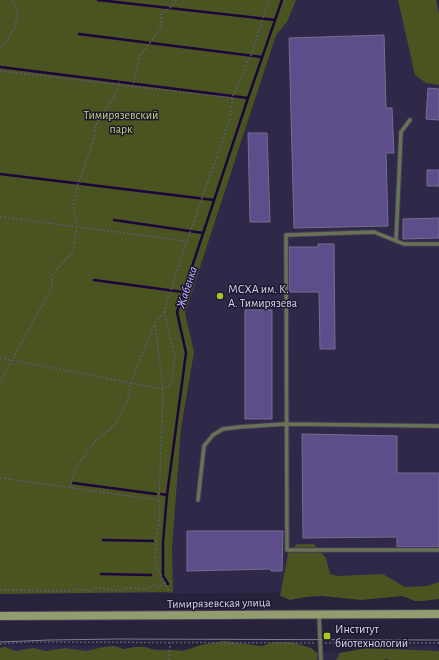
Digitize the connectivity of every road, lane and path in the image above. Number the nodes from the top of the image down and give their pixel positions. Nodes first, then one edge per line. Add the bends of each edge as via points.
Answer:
1 (12, 0) edge
2 (177, 0) edge
3 (269, 0) edge
4 (0, 47) edge
5 (0, 71) edge
6 (119, 82) dead end
7 (119, 85) junction
8 (132, 87) junction
9 (233, 98) junction
10 (410, 120) dead end
11 (0, 217) edge
12 (77, 227) junction
13 (187, 241) junction
14 (396, 241) junction
15 (439, 244) edge
16 (164, 311) junction
17 (155, 323) junction
18 (0, 358) edge
19 (12, 360) junction
20 (130, 382) junction
21 (0, 383) edge
22 (163, 389) junction
23 (286, 424) junction
24 (439, 426) edge
25 (0, 478) edge
26 (70, 488) junction
27 (159, 500) junction
28 (198, 500) dead end
29 (439, 550) edge
30 (165, 583) junction
31 (0, 590) edge
32 (170, 593) dead end
33 (319, 614) junction
34 (439, 614) edge
35 (0, 616) edge
36 (170, 642) junction
37 (320, 643) junction
38 (439, 643) edge
39 (0, 644) edge
40 (169, 660) edge
41 (321, 660) edge

1 - 4 path via 18,11 15,27
2 - 8 path via 161,13 161,28 140,56
3 - 9 path via 251,56
5 - 7 path
6 - 7 path
7 - 8 path
7 - 12 path via 96,124 94,139 78,184 72,207
8 - 9 path
9 - 13 path via 230,119
10 - 14 lane via 402,132
11 - 12 path
12 - 13 path
12 - 19 path via 73,251 52,275 52,287
13 - 16 path
14 - 15 lane via 404,244
14 - 23 lane via 374,232 286,235
16 - 17 path
16 - 22 path via 175,358 171,384
17 - 20 path
17 - 22 path
18 - 19 path
19 - 20 path
19 - 21 path
20 - 22 path
20 - 26 path via 127,402 115,425 95,441 77,466
22 - 27 path
23 - 24 lane
23 - 28 lane via 223,429 213,435 204,446
23 - 29 lane via 287,550
25 - 26 path
26 - 27 path
27 - 30 path via 155,564
30 - 31 path via 158,587 153,585 148,589 125,588 120,591 97,588 67,591
30 - 32 path
33 - 34 main road, Тимирязевская улица
33 - 35 main road, Тимирязевская улица
33 - 37 lane
36 - 37 path
36 - 39 path
36 - 40 path
37 - 38 path
37 - 41 lane

